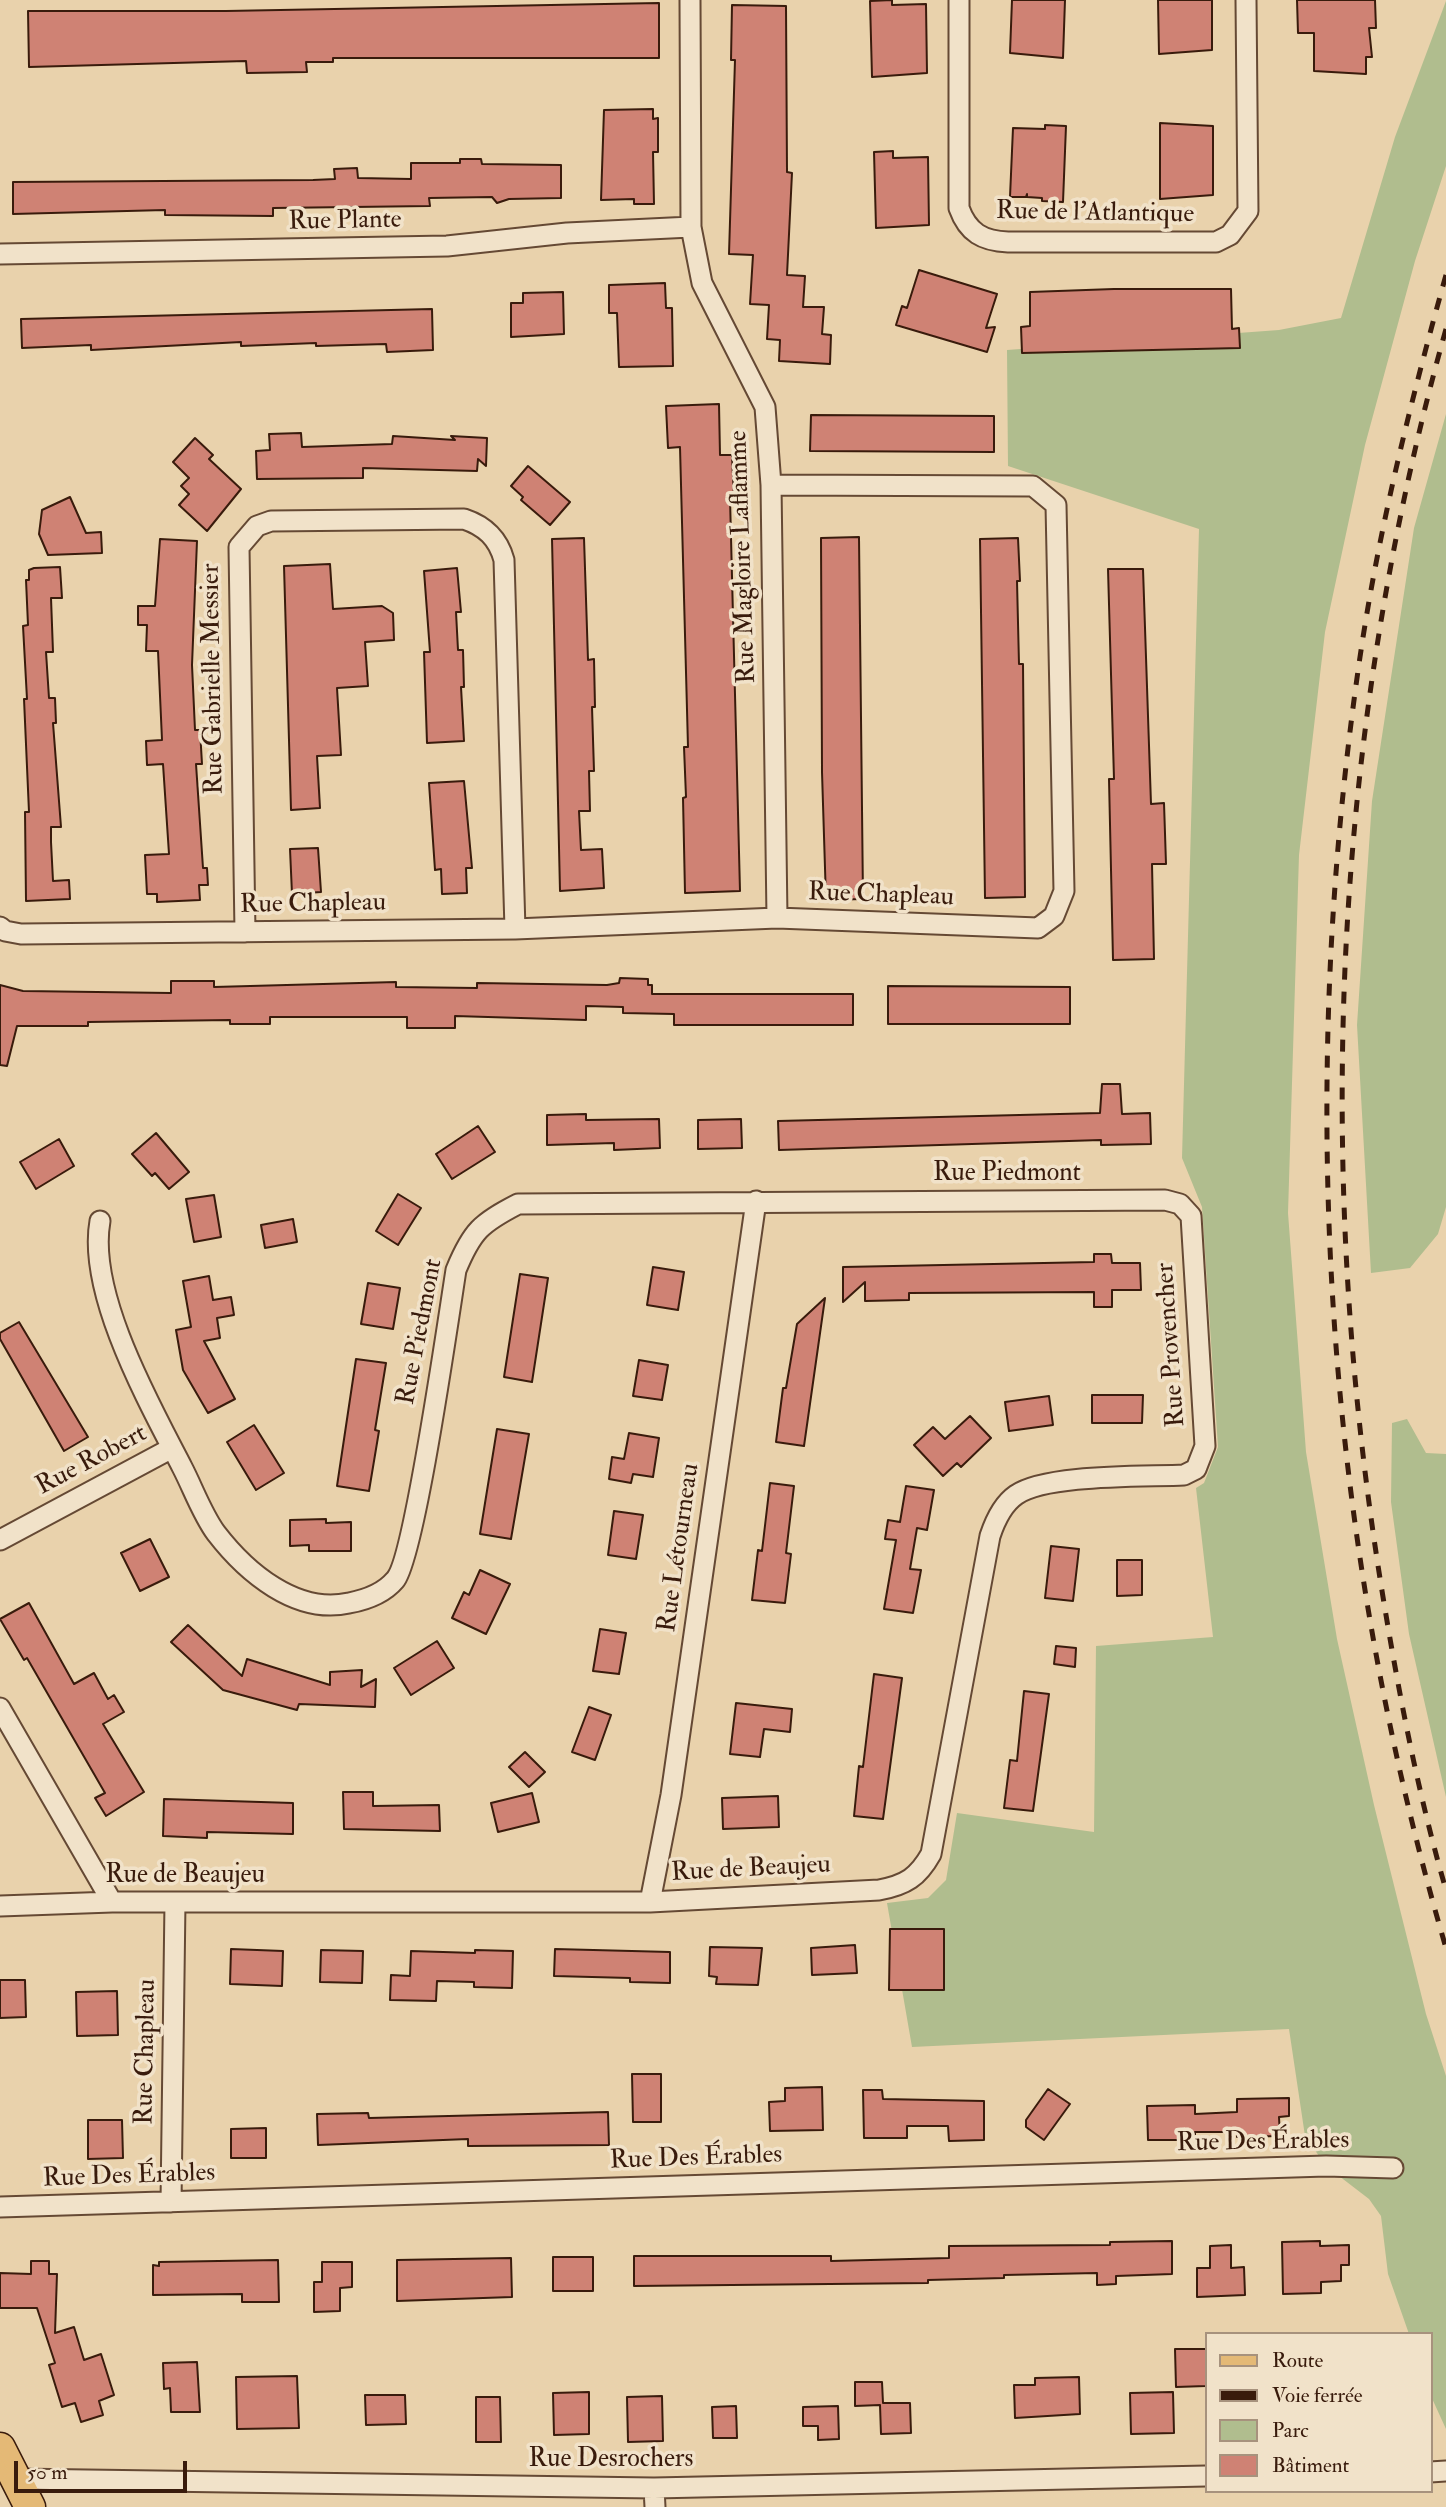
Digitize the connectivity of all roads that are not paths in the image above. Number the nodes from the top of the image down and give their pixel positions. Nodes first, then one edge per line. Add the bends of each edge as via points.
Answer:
1 (690, 0) edge
2 (959, 0) edge
3 (1246, 0) edge
4 (691, 227) junction
5 (0, 254) edge
6 (771, 485) junction
7 (777, 918) junction
8 (0, 927) edge
9 (515, 929) junction
10 (244, 932) junction
11 (757, 1201) junction
12 (1191, 1216) joint
13 (100, 1220) dead end
14 (172, 1448) junction
15 (1196, 1469) joint
16 (0, 1540) edge
17 (0, 1708) edge
18 (112, 1902) junction
19 (175, 1902) junction
20 (650, 1902) junction
21 (0, 1906) edge
22 (1393, 2168) dead end
23 (171, 2202) junction
24 (0, 2207) edge
25 (0, 2448) edge
26 (1204, 2476) edge
27 (16, 2479) junction
28 (655, 2497) edge
29 (30, 2507) edge

1 - 4 street, Rue Magloire Laflamme
2 - 3 street, Rue de l'Atlantique via 959,208 965,223 987,241 1216,242 1230,236 1248,211
4 - 5 street, Rue Plante via 567,233 447,246
4 - 6 street, Rue Magloire Laflamme via 702,283 765,407
6 - 7 street, Rue Magloire Laflamme
6 - 7 street, Rue Chapleau via 1033,486 1056,505 1064,891 1054,916 1038,928
7 - 9 street, Rue Chapleau
8 - 10 street, Rue Chapleau via 21,934
9 - 10 street, Rue Chapleau
9 - 10 street, Rue Gabrielle Messier via 500,547 480,524 464,519 271,521 257,526 239,547
11 - 12 street, Rue Piedmont via 1165,1200 1180,1204
11 - 14 street, Rue Piedmont via 518,1204 485,1220 469,1238 456,1270 411,1533 397,1579 368,1599 335,1606 302,1601 261,1580 214,1531
11 - 20 street, Rue Létourneau via 671,1795
12 - 15 street, Rue Provencher via 1205,1447
13 - 14 street, Rue Piedmont via 98,1255 111,1306 127,1353
14 - 16 street, Rue Robert
15 - 20 street, Rue de Beaujeu via 1184,1475 1041,1483 1015,1495 998,1516 990,1536 931,1854 920,1874 903,1885 880,1890
17 - 18 street
18 - 19 street, Rue de Beaujeu
18 - 21 street, Rue de Beaujeu
19 - 20 street, Rue de Beaujeu
19 - 23 street, Rue Chapleau
22 - 23 street, Rue Des Érables via 1326,2166
23 - 24 street, Rue Des Érables
25 - 27 main road
26 - 28 street, Rue Desrochers
27 - 28 street, Rue Desrochers
27 - 29 main road

